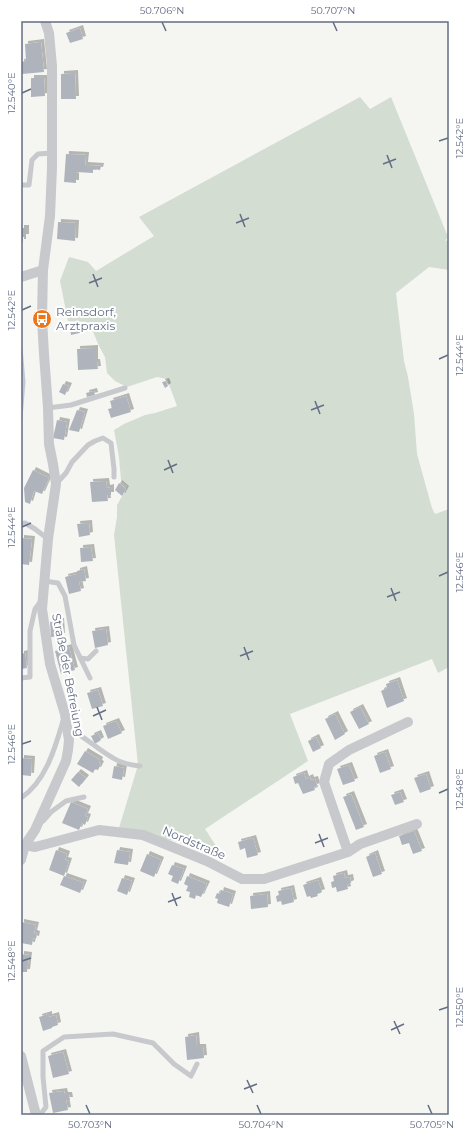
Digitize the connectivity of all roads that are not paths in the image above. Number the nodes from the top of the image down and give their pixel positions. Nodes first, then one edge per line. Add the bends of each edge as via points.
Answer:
1 (45, 21) edge
2 (52, 153) junction
3 (21, 185) edge
4 (43, 270) junction
5 (21, 277) edge
6 (125, 388) dead end
7 (48, 408) junction
8 (114, 477) dead end
9 (56, 484) junction
10 (21, 524) edge
11 (48, 539) junction
12 (44, 581) junction
13 (43, 598) junction
14 (96, 650) dead end
15 (80, 658) junction
16 (21, 678) edge
17 (90, 678) dead end
18 (65, 714) junction
19 (408, 722) dead end
20 (67, 728) junction
21 (140, 766) dead end
22 (84, 797) dead end
23 (21, 798) edge
24 (37, 824) junction
25 (417, 824) dead end
26 (26, 846) junction
27 (348, 852) junction
28 (21, 860) edge
29 (21, 1056) edge
30 (197, 1064) dead end
31 (36, 1115) edge
32 (40, 1115) edge

1 - 2 street, Straße der Befreiung via 49,33 52,66
2 - 3 lane via 38,154 32,160 29,185
2 - 4 street, Straße der Befreiung via 50,216
4 - 5 street
4 - 7 street, Straße der Befreiung via 42,326
6 - 7 lane
7 - 9 street, Straße der Befreiung via 49,444
8 - 9 lane via 111,443 104,438 88,445
9 - 11 street, Straße der Befreiung
10 - 11 lane via 25,523
11 - 12 street, Straße der Befreiung
12 - 13 street, Straße der Befreiung
12 - 15 lane, Straße der Befreiung via 58,583 65,596 74,646
13 - 16 lane via 36,609 30,631 30,677
13 - 18 street, Straße der Befreiung via 42,609 50,664
14 - 15 lane via 88,659
15 - 17 lane, Straße der Befreiung
18 - 20 street, Straße der Befreiung
18 - 23 lane via 48,765 30,792
19 - 27 street via 349,750 329,764 324,782
20 - 21 lane via 77,732 113,759
20 - 24 street, Straße der Befreiung via 69,740 66,761
22 - 24 lane via 66,801
24 - 26 street, Straße der Befreiung
25 - 27 street, Nordstraße via 360,844
26 - 27 street, Nordstraße via 35,847 99,830 143,835 207,861 242,879 264,880
26 - 28 street, Straße der Befreiung
29 - 31 street
30 - 32 lane via 191,1076 174,1064 153,1043 113,1034 64,1037 44,1051 46,1107

